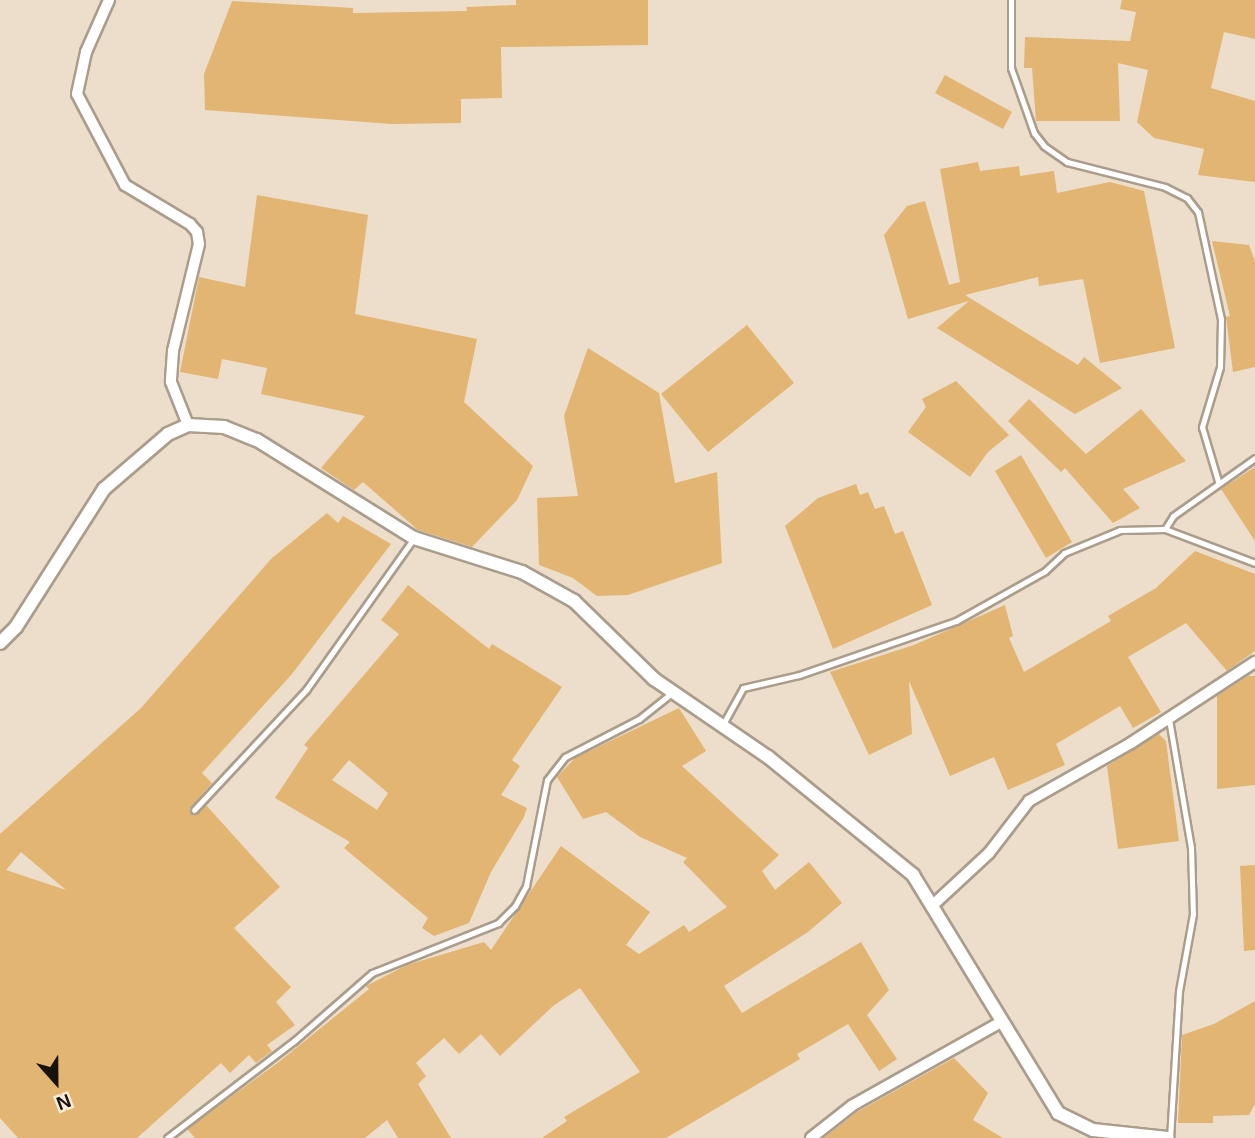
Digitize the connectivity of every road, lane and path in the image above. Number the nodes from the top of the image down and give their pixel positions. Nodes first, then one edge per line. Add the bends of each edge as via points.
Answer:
1 (109, 0) edge
2 (1011, 0) edge
3 (188, 425) junction
4 (1255, 458) edge
5 (1218, 481) junction
6 (1165, 529) junction
7 (414, 538) junction
8 (1255, 563) edge
9 (0, 643) edge
10 (1255, 662) edge
11 (673, 692) junction
12 (1170, 719) junction
13 (722, 726) junction
14 (194, 810) dead end
15 (934, 904) junction
16 (1001, 1022) junction
17 (167, 1138) edge
18 (811, 1138) edge
19 (1169, 1138) edge

1 - 3 street via 86,51 76,94 125,185 197,232 199,244 173,351 171,382
2 - 5 lane via 1011,68 1034,133 1044,146 1067,162 1165,187 1186,198 1198,212 1221,319 1220,367 1202,427
3 - 7 street via 224,427 257,440
3 - 9 street via 168,434 104,489 16,627
4 - 5 lane
5 - 6 lane via 1173,516
6 - 8 lane
6 - 13 lane via 1145,527 1092,539 956,621 799,675 743,688
7 - 11 street via 522,572 574,601 624,653
7 - 14 lane via 306,690
10 - 12 street
11 - 13 street
11 - 17 lane via 639,719 565,757 547,780 526,886 498,923 372,973 294,1041
12 - 15 street via 1029,801 989,853
12 - 19 lane via 1191,848 1193,914 1179,991
13 - 15 street via 768,757 914,875
15 - 16 street
16 - 18 street via 853,1105
16 - 19 street via 1058,1113 1093,1130

